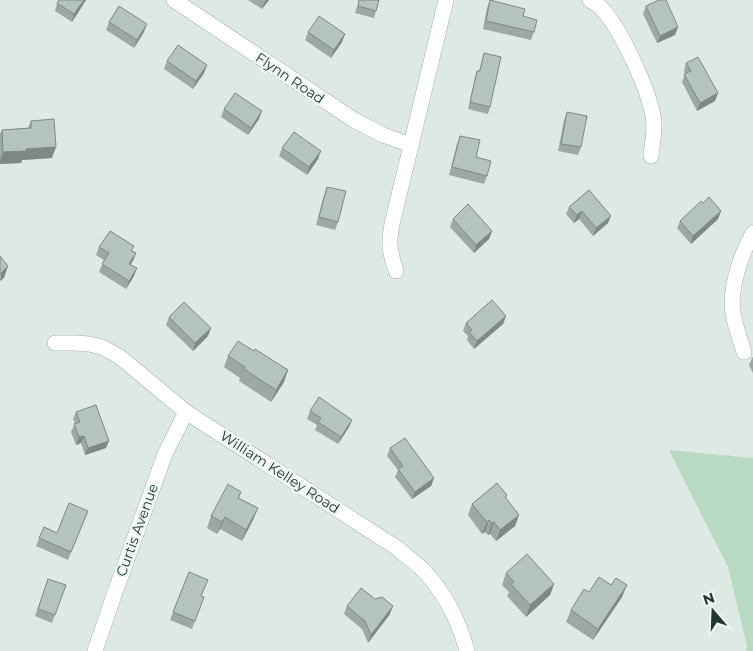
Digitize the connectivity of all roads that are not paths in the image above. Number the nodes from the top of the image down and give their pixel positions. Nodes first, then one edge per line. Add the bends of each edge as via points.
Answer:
1 (174, 0) edge
2 (446, 0) edge
3 (590, 0) edge
4 (411, 145) junction
5 (651, 156) dead end
6 (753, 233) edge
7 (396, 271) dead end
8 (55, 343) dead end
9 (744, 352) dead end
10 (186, 412) junction
11 (95, 651) edge
12 (467, 651) edge

1 - 4 street, Flynn Road via 354,120
2 - 4 street
3 - 5 street via 600,7 623,39 644,87 654,125
4 - 7 street via 389,238
6 - 9 street via 733,287 732,312
8 - 10 street, William Kelley Road via 102,347 120,357
10 - 11 street, Curtis Avenue via 165,454
10 - 12 street, William Kelley Road via 397,548 422,569 453,612

